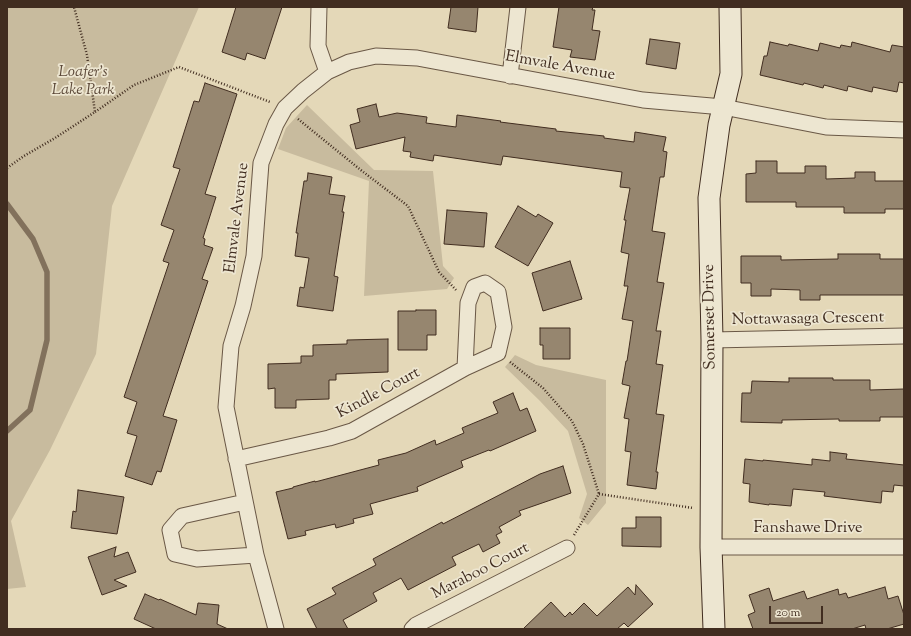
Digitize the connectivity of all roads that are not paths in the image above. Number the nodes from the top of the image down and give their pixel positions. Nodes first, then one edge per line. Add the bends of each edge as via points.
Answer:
1 (320, 7) edge
2 (518, 7) edge
3 (730, 7) edge
4 (326, 72) junction
5 (510, 76) junction
6 (723, 107) junction
7 (904, 130) edge
8 (904, 336) edge
9 (712, 340) junction
10 (465, 368) junction
11 (236, 459) junction
12 (245, 502) junction
13 (711, 547) junction
14 (904, 547) edge
15 (567, 548) road end
16 (256, 555) junction
17 (276, 629) edge
18 (412, 629) edge
19 (714, 629) edge

1 - 4 street via 318,46
2 - 5 street
3 - 6 street, Somerset Drive via 731,74
4 - 5 street, Elmvale Avenue via 349,62 376,56 417,58
4 - 11 street, Elmvale Avenue via 285,108 261,163 254,256 231,346 226,407
5 - 6 street, Elmvale Avenue via 643,100
6 - 7 street via 826,127
6 - 9 street, Somerset Drive via 709,198
8 - 9 street, Nottawasaga Crescent
9 - 13 street, Somerset Drive
10 - 10 street, Kindle Court via 498,353 504,327 498,292 485,283 474,287 468,303
10 - 11 street, Kindle Court via 352,431
11 - 12 street, Elmvale Avenue
12 - 16 street, Elmvale Avenue
12 - 16 street via 182,516 170,530 175,554 197,559
13 - 14 street, Fanshawe Drive
13 - 19 street, Somerset Drive
15 - 18 street, Maraboo Court
16 - 17 street, Elmvale Avenue

